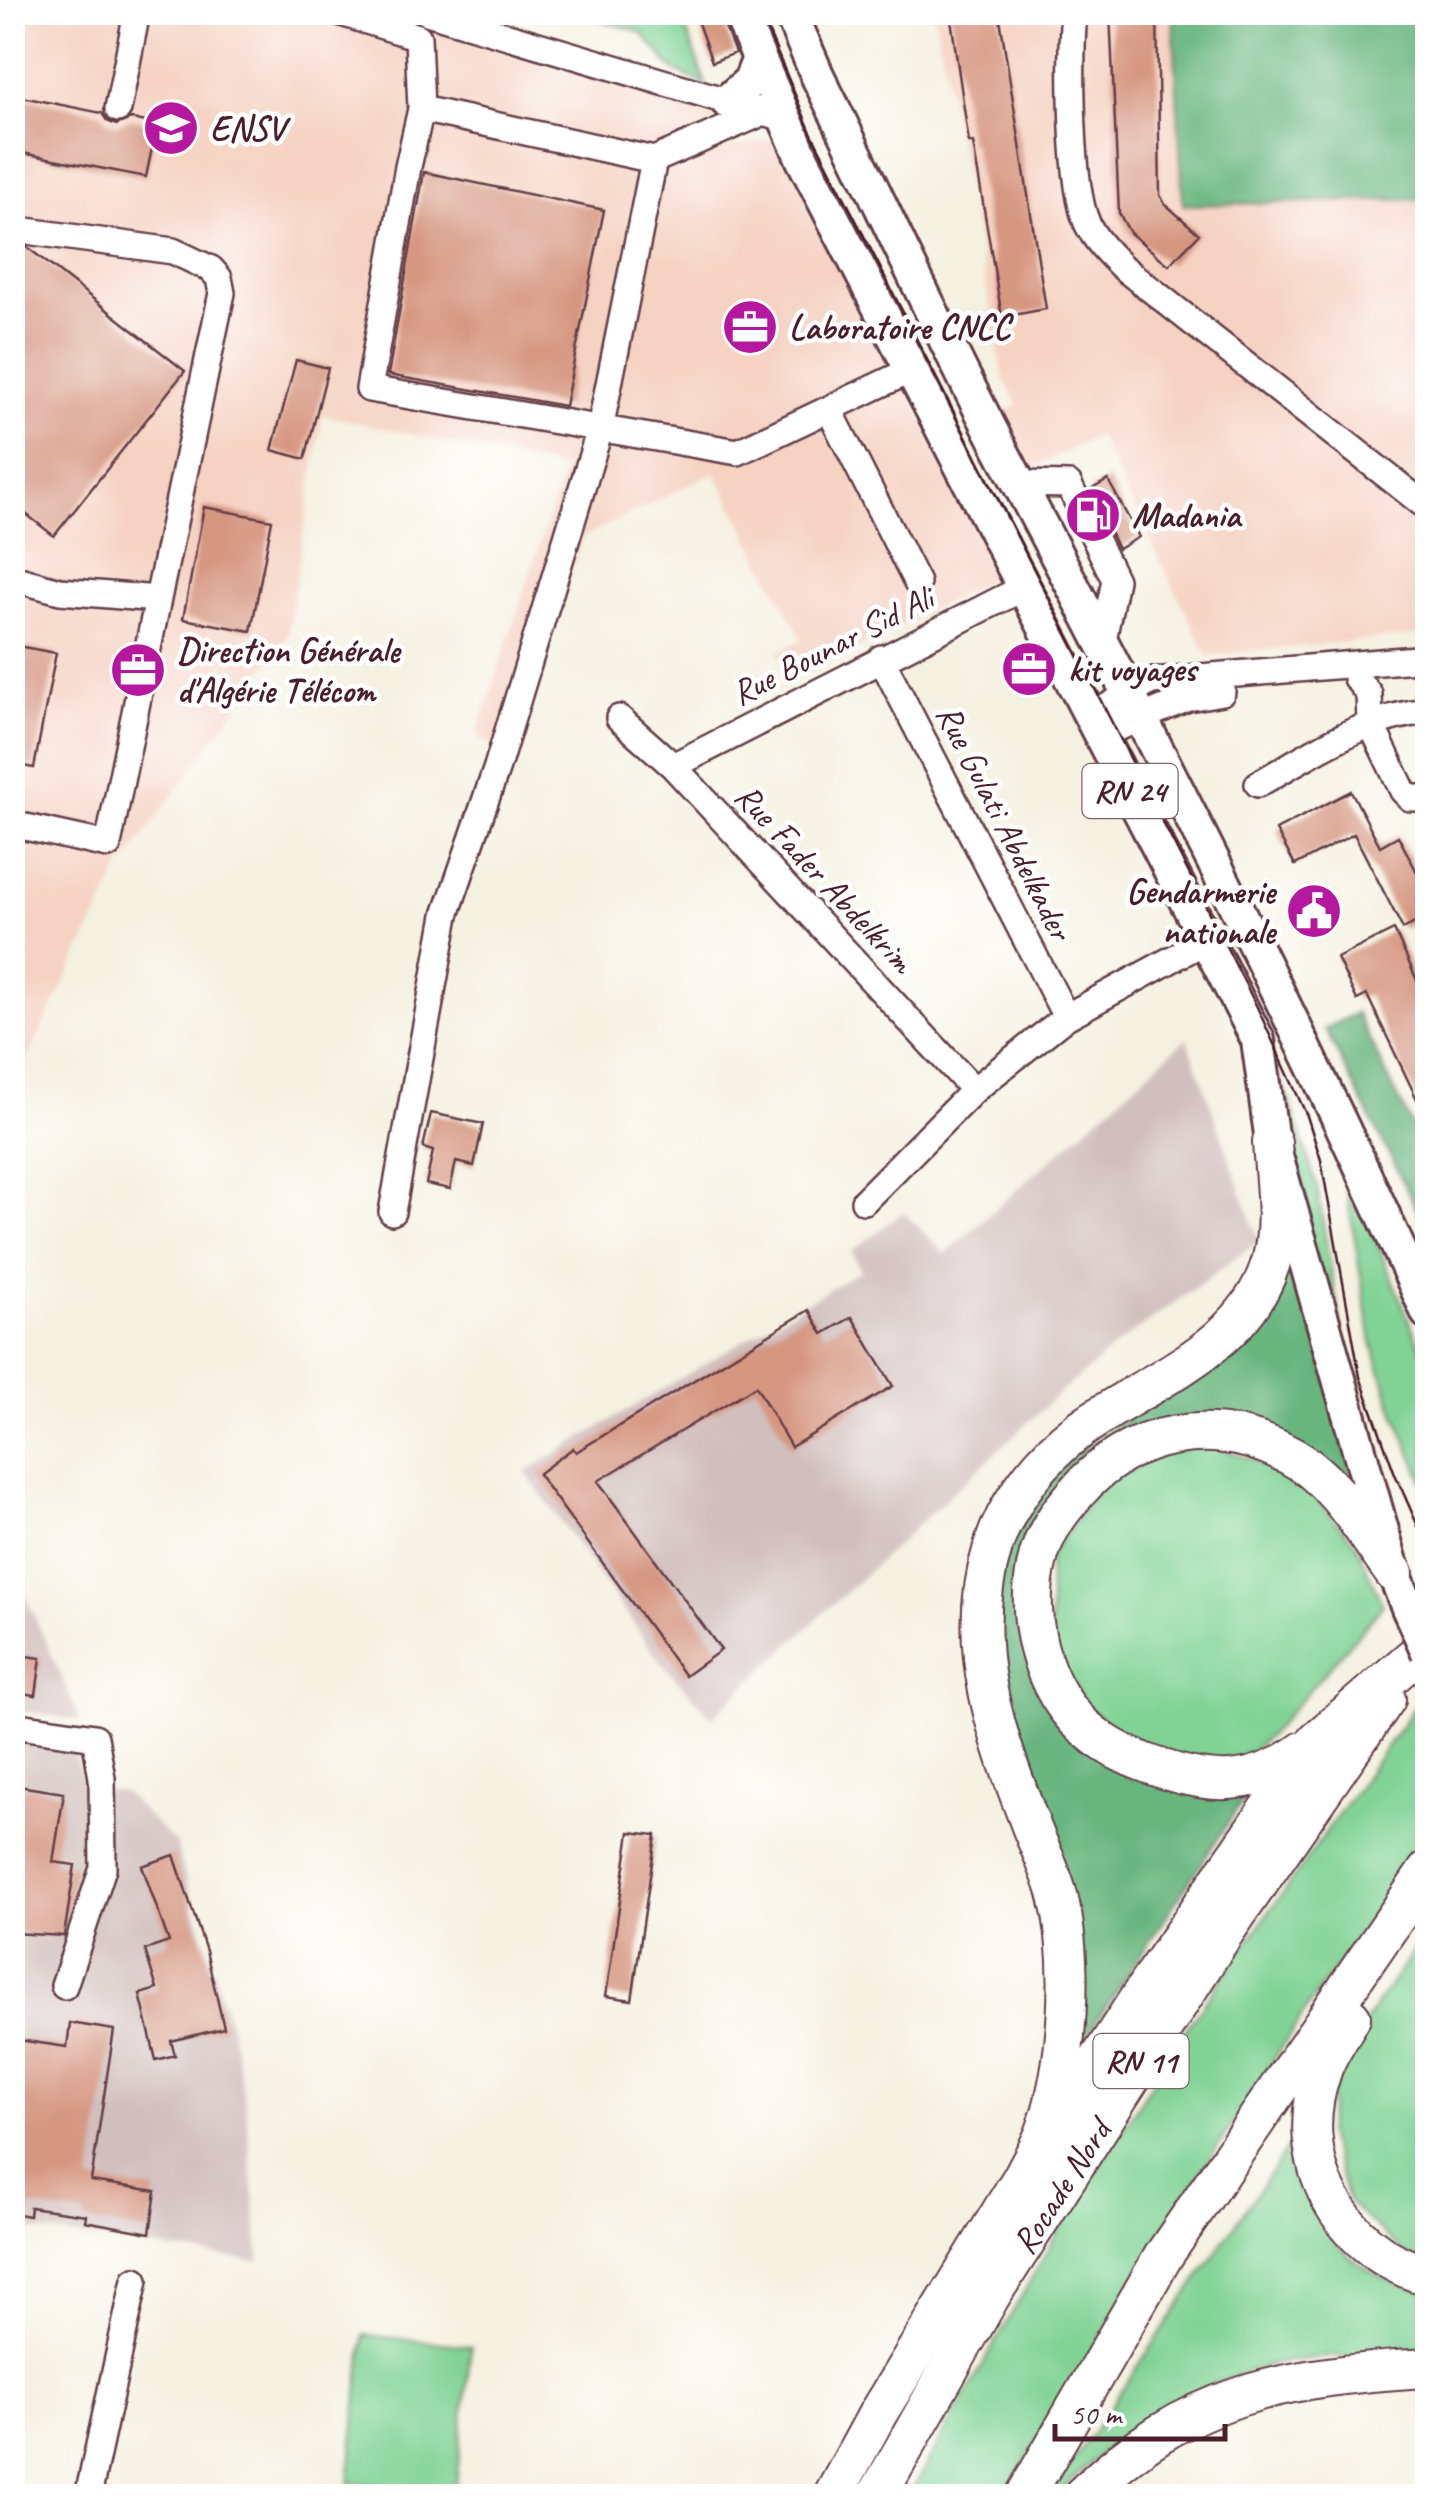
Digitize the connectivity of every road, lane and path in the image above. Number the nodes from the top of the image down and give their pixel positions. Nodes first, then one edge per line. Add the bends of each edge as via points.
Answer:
1 (137, 12) edge
2 (338, 12) edge
3 (427, 12) edge
4 (739, 12) edge
5 (790, 12) edge
6 (1074, 12) edge
7 (758, 61) junction
8 (727, 101) junction
9 (118, 109) dead end
10 (421, 109) junction
11 (774, 115) junction
12 (654, 160) junction
13 (12, 229) edge
14 (911, 370) junction
15 (829, 409) junction
16 (600, 430) junction
17 (1428, 508) edge
18 (12, 578) edge
19 (917, 583) dead end
20 (1023, 588) junction
21 (158, 600) junction
22 (881, 658) junction
23 (1428, 658) edge
24 (1428, 671) edge
25 (1356, 678) junction
26 (1135, 704) junction
27 (1428, 711) edge
28 (619, 718) dead end
29 (1370, 722) junction
30 (1096, 726) junction
31 (673, 766) junction
32 (1258, 784) dead end
33 (1428, 798) edge
34 (12, 824) edge
35 (1208, 940) junction
36 (1066, 1017) junction
37 (974, 1090) junction
38 (1272, 1142) junction
39 (864, 1201) dead end
40 (392, 1212) dead end
41 (1428, 1313) edge
42 (1394, 1572) junction
43 (1420, 1639) edge
44 (12, 1724) edge
45 (1317, 1740) junction
46 (1428, 1870) edge
47 (1428, 1886) edge
48 (64, 1986) dead end
49 (1022, 2176) junction
50 (1428, 2276) edge
51 (134, 2280) dead end
52 (1428, 2368) edge
53 (878, 2413) junction
54 (88, 2496) edge
55 (818, 2496) edge
56 (833, 2496) edge
57 (876, 2496) edge
58 (1025, 2496) edge
59 (1082, 2496) edge

1 - 9 street
2 - 10 street via 418,36
3 - 8 street
4 - 7 main road, RN 24
5 - 26 main road, RN 24
6 - 17 street via 1078,186 1100,244
7 - 8 main road via 750,80
7 - 11 main road, RN 24
8 - 11 street
10 - 12 street
10 - 16 street via 369,389
11 - 12 street
11 - 14 main road, RN 24
12 - 16 street
13 - 21 street via 174,252 219,278 222,293
14 - 15 street
14 - 20 main road, RN 24
15 - 16 street via 738,452
15 - 19 street
16 - 40 street via 446,915
18 - 21 street via 60,591
20 - 22 street, Rue Bounar Sid Ali
20 - 30 main road, RN 24
21 - 34 street via 108,844
22 - 31 street, Rue Bounar Sid Ali
22 - 36 street, Rue Gulati Abdelkader
23 - 26 street via 1152,681
24 - 25 street
25 - 26 street via 1196,695 1161,712
25 - 29 street via 1368,694
26 - 30 street
26 - 41 main road, RN 24 via 1336,1110
27 - 29 street
28 - 31 street, Rue Fader Abdelkrim
29 - 32 street
29 - 33 street via 1404,791 1410,798
30 - 35 main road, RN 24
31 - 37 street, Rue Fader Abdelkrim
35 - 36 street
35 - 38 main road, RN 24 via 1258,1040
36 - 37 street
37 - 39 street
38 - 42 main road, RN 24
38 - 49 highway via 1276,1224 1271,1262 1251,1304 1223,1336 1064,1442 1018,1494 985,1578 984,1680 1004,1755 1058,1895 1065,1940 1058,2072 1046,2130
42 - 43 main road, RN 24
42 - 45 highway via 1348,1510 1290,1455 1213,1432 1149,1440 1099,1468 1058,1514 1043,1544 1034,1586 1043,1663 1072,1714 1093,1735 1137,1760 1225,1783 1280,1768
43 - 45 highway
43 - 57 highway, Rocade Nord / RN 11 via 990,2297
44 - 48 street via 95,1738 103,1868
45 - 49 highway
46 - 58 highway via 1164,2256
47 - 50 highway via 1322,2071 1312,2127 1316,2164 1350,2230 1377,2255
49 - 53 highway
51 - 54 street
52 - 59 highway via 1348,2372 1258,2390 1140,2444
53 - 55 highway
53 - 56 highway

